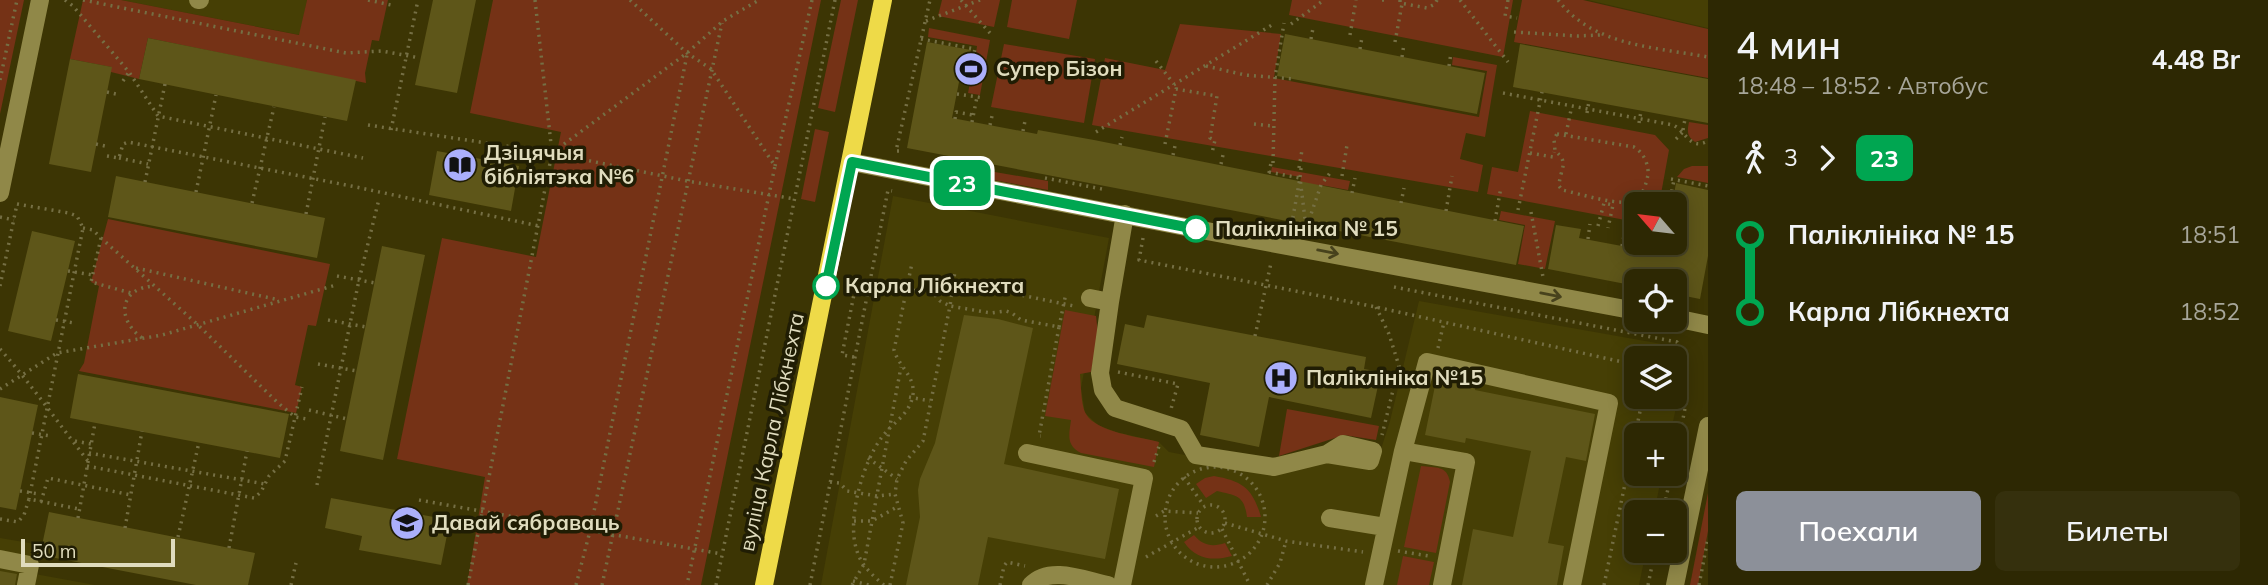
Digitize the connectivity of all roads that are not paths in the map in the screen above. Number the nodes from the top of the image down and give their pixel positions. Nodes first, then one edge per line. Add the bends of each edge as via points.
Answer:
1 (40, 0) edge
2 (883, 0) edge
3 (852, 162) junction
4 (0, 193) edge
5 (1125, 214) junction
6 (1083, 302) road end
7 (1110, 302) junction
8 (1624, 309) edge
9 (1687, 321) edge
10 (1708, 325) edge
11 (1708, 426) edge
12 (1403, 451) junction
13 (1027, 453) road end
14 (1327, 454) dead end
15 (1330, 518) dead end
16 (1385, 527) junction
17 (0, 559) edge
18 (26, 585) edge
19 (764, 585) edge
20 (1031, 585) edge
21 (1108, 585) edge
22 (1122, 585) edge
23 (1374, 585) edge
24 (1442, 585) edge
25 (1572, 585) edge
26 (1675, 585) edge

1 - 4 street
2 - 3 main road, вуліца Карла Лібкнехта
3 - 5 street
3 - 19 main road, вуліца Карла Лібкнехта
5 - 7 street
5 -> 8 street
6 - 7 street
7 - 14 street via 1100,373 1103,390 1115,408 1181,429 1196,454 1205,456 1274,467
9 - 10 street
11 - 26 street
12 - 16 street
12 - 24 street via 1466,462
12 - 25 street via 1426,362 1609,403
13 - 22 street via 1144,478
15 - 16 street
16 - 23 street
17 - 18 street via 30,565
20 - 21 street via 1055,574

